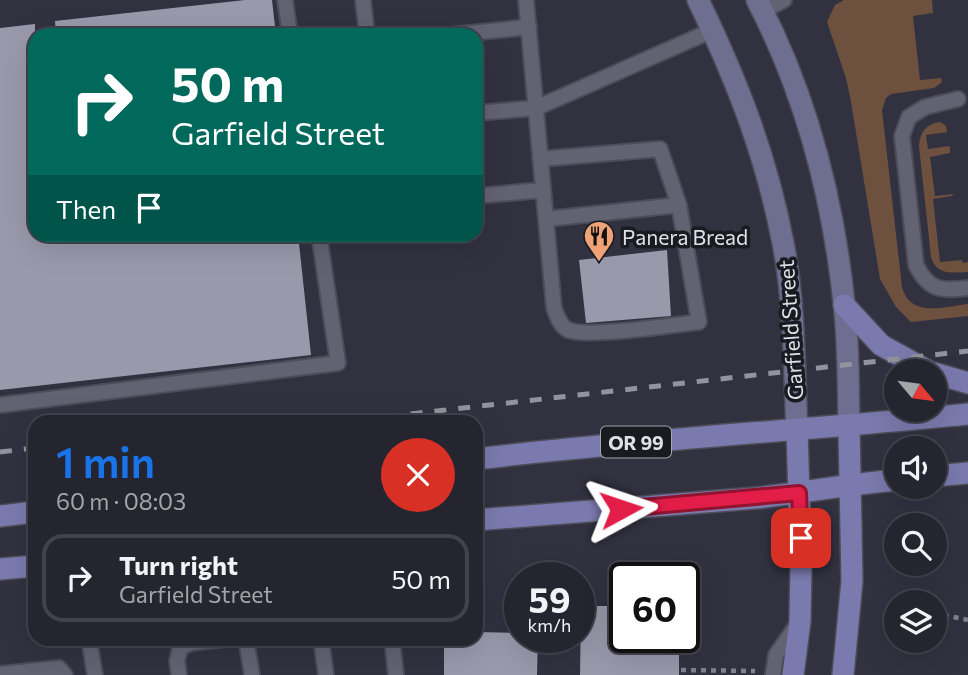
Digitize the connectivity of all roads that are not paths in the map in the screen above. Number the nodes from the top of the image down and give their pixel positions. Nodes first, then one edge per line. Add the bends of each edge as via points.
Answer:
1 (285, 0) edge
2 (363, 0) edge
3 (526, 0) edge
4 (698, 0) edge
5 (784, 0) edge
6 (760, 6) edge
7 (529, 27) junction
8 (289, 28) edge
9 (366, 28) edge
10 (713, 30) junction
11 (483, 32) edge
12 (958, 99) dead end
13 (536, 108) junction
14 (483, 112) edge
15 (540, 159) junction
16 (543, 190) junction
17 (483, 195) edge
18 (679, 205) junction
19 (546, 219) junction
20 (320, 242) edge
21 (968, 288) edge
22 (845, 305) junction
23 (907, 359) edge
24 (947, 377) edge
25 (968, 383) edge
26 (0, 405) edge
27 (968, 414) edge
28 (849, 427) junction
29 (797, 430) junction
30 (483, 458) edge
31 (968, 473) edge
32 (947, 475) edge
33 (884, 481) edge
34 (851, 483) junction
35 (799, 493) junction
36 (28, 513) edge
37 (0, 516) edge
38 (483, 519) edge
39 (28, 567) edge
40 (0, 569) edge
41 (800, 621) junction
42 (90, 646) edge
43 (184, 646) edge
44 (247, 646) edge
45 (322, 646) edge
46 (393, 646) edge
47 (768, 673) edge
48 (0, 674) edge
49 (65, 675) edge
50 (95, 675) edge
51 (179, 675) edge
52 (252, 675) edge
53 (326, 675) edge
54 (396, 675) edge
55 (793, 675) edge
56 (843, 675) edge

1 - 8 lane
2 - 9 lane
3 - 7 lane
4 - 10 main road, Garfield Street
5 - 6 lane
6 - 22 main road via 804,111 822,169
7 - 11 lane
7 - 13 lane
10 - 13 lane
10 - 29 main road, Garfield Street via 744,101 768,176 784,250
12 - 21 lane via 925,107 909,117 902,135 916,265 922,279 935,288
13 - 14 lane
13 - 15 lane
15 - 16 lane
15 - 18 lane via 660,149
16 - 17 lane
16 - 19 lane
18 - 19 lane
18 - 19 lane via 699,322 589,333 569,330 554,308
20 - 26 lane via 338,363
22 - 23 main road via 881,345
22 - 28 main road
24 - 25 main road
27 - 28 main road, OR 99
28 - 29 main road, OR 99
28 - 34 main road
29 - 30 main road, OR 99
29 - 35 main road, Garfield Street
31 - 32 main road
33 - 34 main road
34 - 35 main road
34 - 56 main road via 852,581
35 - 38 main road
35 - 41 main road, Garfield Street
36 - 37 main road
39 - 40 main road
41 - 47 lane
41 - 55 main road, Garfield Street
42 - 50 lane
43 - 51 lane via 177,661
44 - 52 lane
45 - 53 lane
46 - 54 lane
48 - 49 lane via 49,667 59,668

